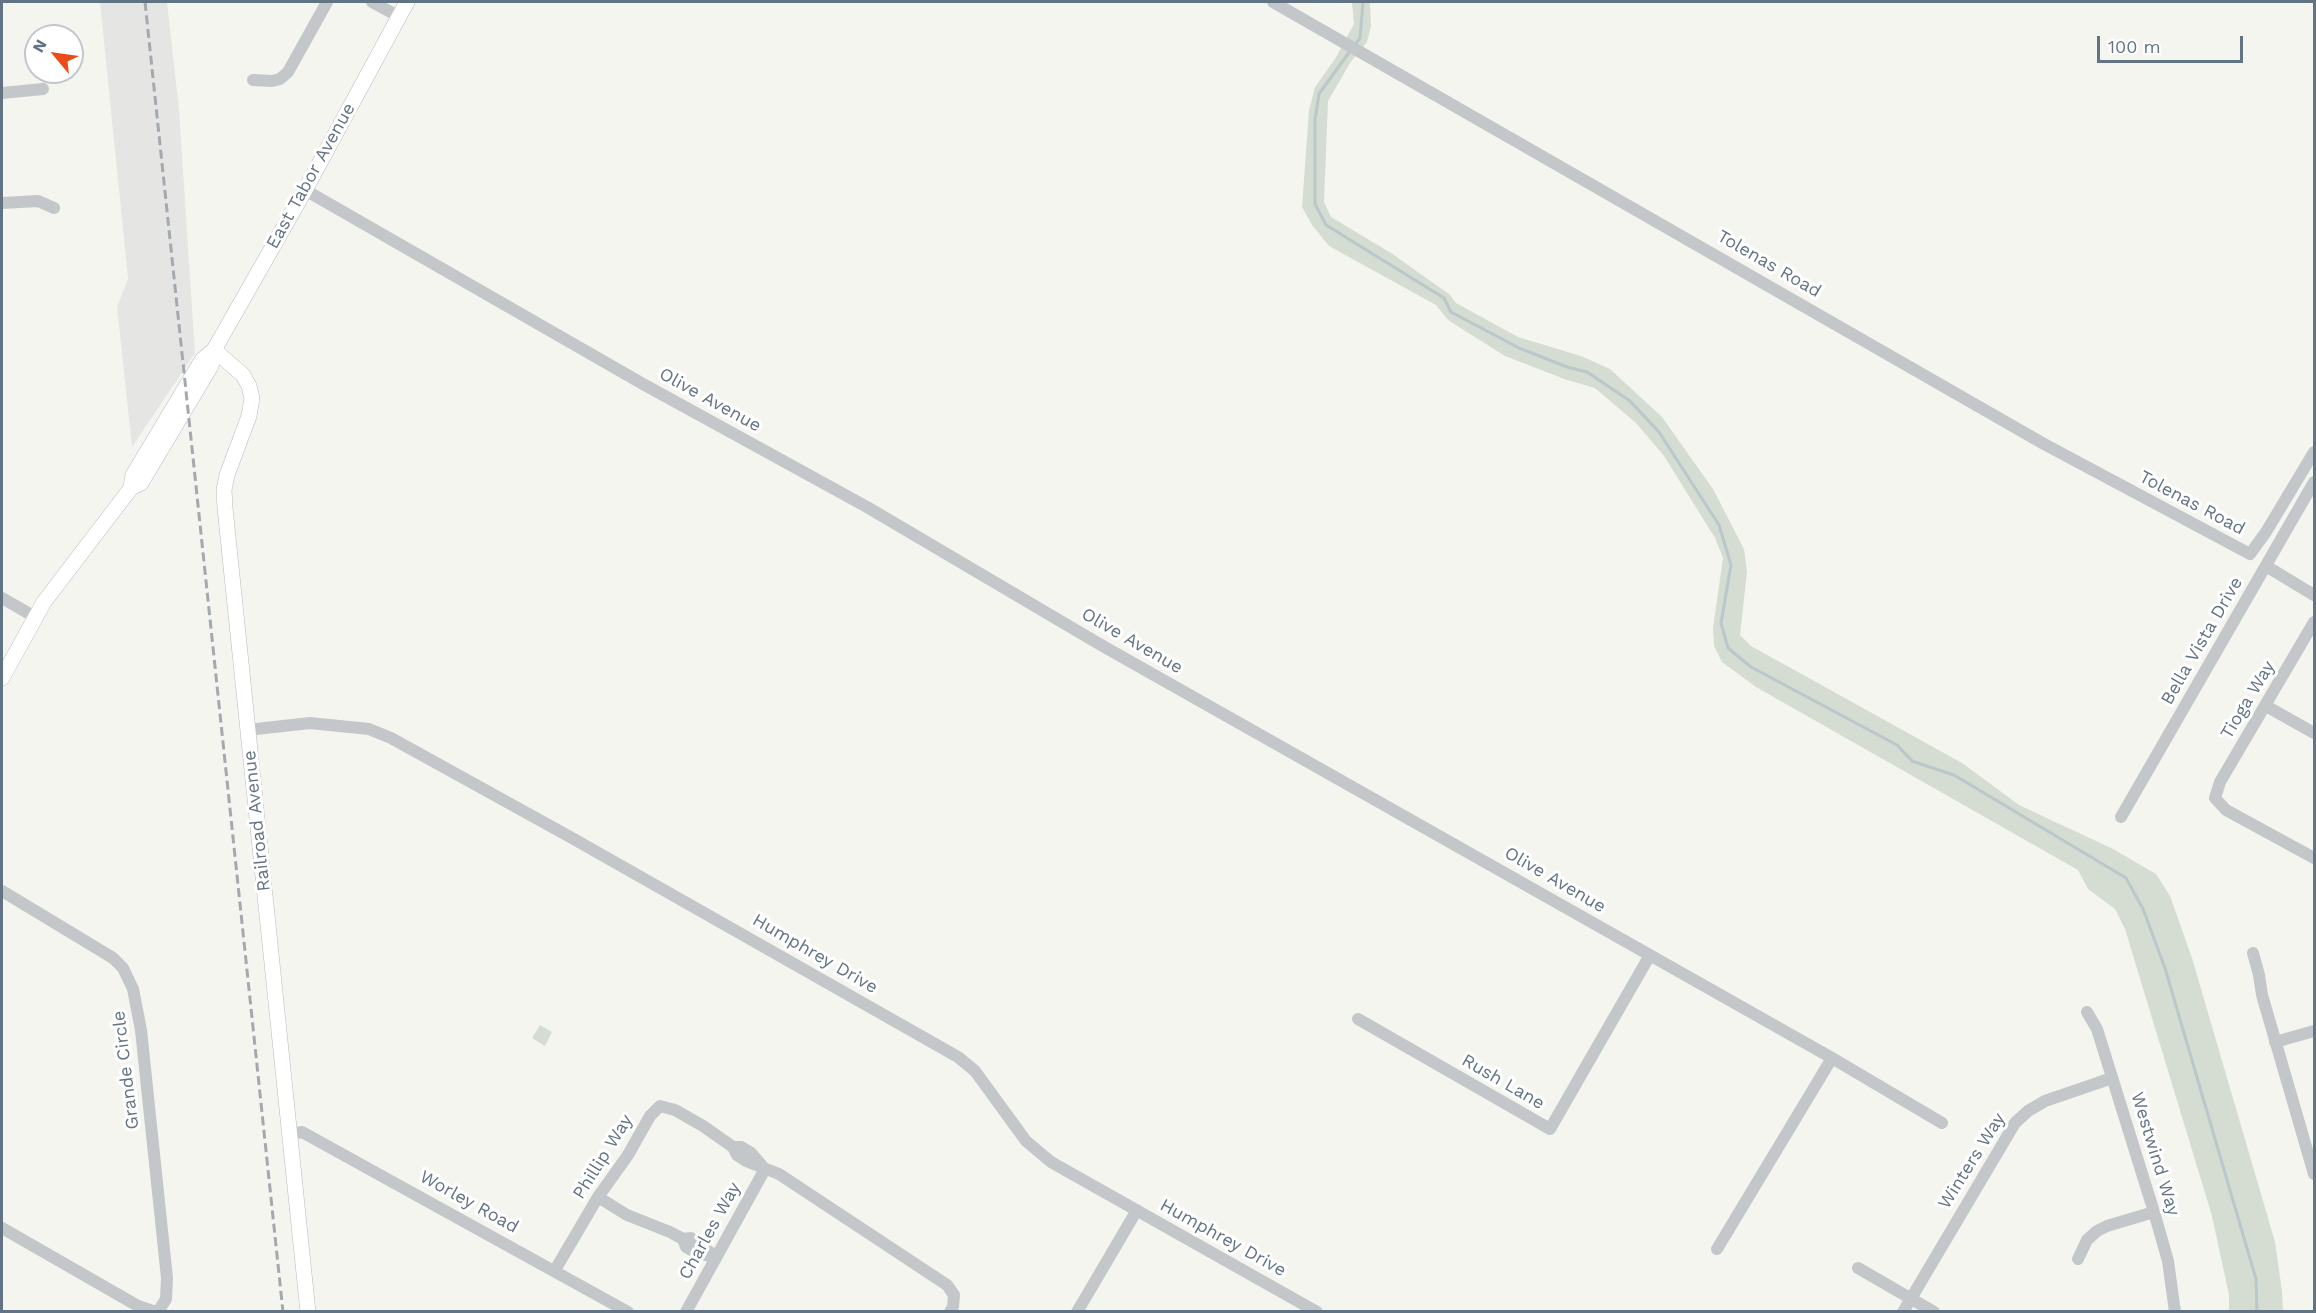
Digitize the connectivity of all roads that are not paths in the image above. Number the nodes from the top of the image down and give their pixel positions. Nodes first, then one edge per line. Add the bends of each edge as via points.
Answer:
1 (327, 2) edge
2 (372, 2) edge
3 (407, 2) edge
4 (1273, 2) edge
5 (398, 16) junction
6 (253, 80) dead end
7 (43, 89) dead end
8 (2, 93) edge
9 (305, 190) junction
10 (2, 203) edge
11 (54, 208) dead end
12 (214, 350) junction
13 (2314, 452) edge
14 (2314, 482) edge
15 (2266, 566) junction
16 (2314, 595) edge
17 (2, 598) edge
18 (35, 617) junction
19 (2314, 622) edge
20 (2, 678) edge
21 (2266, 705) junction
22 (247, 730) junction
23 (2314, 733) edge
24 (2121, 817) dead end
25 (2314, 858) edge
26 (2, 891) edge
27 (2253, 953) dead end
28 (1650, 955) junction
29 (2087, 1012) dead end
30 (1358, 1019) dead end
31 (2314, 1031) edge
32 (2275, 1042) junction
33 (1832, 1058) junction
34 (2112, 1077) junction
35 (1942, 1123) dead end
36 (290, 1134) junction
37 (2312, 1155) edge
38 (765, 1169) junction
39 (2314, 1174) edge
40 (598, 1197) junction
41 (1137, 1210) junction
42 (2154, 1212) junction
43 (2, 1228) edge
44 (1717, 1249) dead end
45 (716, 1258) junction
46 (2078, 1259) dead end
47 (1858, 1268) dead end
48 (555, 1270) junction
49 (1911, 1298) junction
50 (157, 1311) edge
51 (308, 1311) edge
52 (628, 1311) edge
53 (686, 1311) edge
54 (950, 1311) edge
55 (1077, 1311) edge
56 (1317, 1311) edge
57 (1904, 1311) edge
58 (1934, 1311) edge
59 (2175, 1311) edge

1 - 6 street via 288,72 272,81
2 - 5 street
3 - 5 main road, East Tabor Avenue
4 - 13 street, Tolenas Road via 2044,444 2250,554
5 - 9 main road, East Tabor Avenue
7 - 8 street
9 - 12 main road, East Tabor Avenue
9 - 28 street, Olive Avenue
10 - 11 street via 38,201
12 - 18 main road, East Tabor Avenue via 202,360 133,475 131,488
12 - 22 main road, Railroad Avenue via 243,375 252,398 224,490
14 - 15 street, Bella Vista Drive
15 - 16 street
15 - 24 street, Bella Vista Drive
17 - 18 street
18 - 20 main road, East Tabor Avenue
19 - 21 street, Tioga Way
21 - 23 street
21 - 25 street, Tioga Way via 2220,782 2215,798 2226,810
22 - 36 main road, Railroad Avenue
22 - 41 street, Humphrey Drive via 310,723 369,729 391,738 958,1057 975,1071 1026,1141 1051,1162
26 - 50 street, Grande Circle via 113,958 133,989 141,1030 167,1278 166,1299
27 - 32 street
28 - 30 street, Rush Lane via 1550,1129
28 - 33 street, Olive Avenue
29 - 34 street, Westwind Way via 2097,1029
31 - 32 street
32 - 37 street
33 - 35 street, Olive Avenue
33 - 44 street
34 - 42 street, Westwind Way
34 - 49 street, Winters Way via 2045,1101 2015,1123
36 - 48 street, Worley Road via 302,1132
36 - 51 main road, Railroad Avenue
37 - 39 street
38 - 40 street, Phillip Way via 737,1155 734,1147 675,1110 660,1107 650,1116
38 - 45 street, Charles Way
38 - 54 street, Phillip Way via 779,1174 947,1286 954,1295
40 - 45 street via 627,1215 683,1239 686,1247 695,1252
40 - 48 street, Phillip Way
41 - 55 street
41 - 56 street, Humphrey Drive
42 - 46 street via 2097,1231 2087,1240
42 - 59 street, Westwind Way via 2168,1261
43 - 50 street, Grande Circle via 138,1306
45 - 53 street, Charles Way
47 - 49 street
48 - 52 street, Worley Road
49 - 57 street, Winters Way
49 - 58 street

